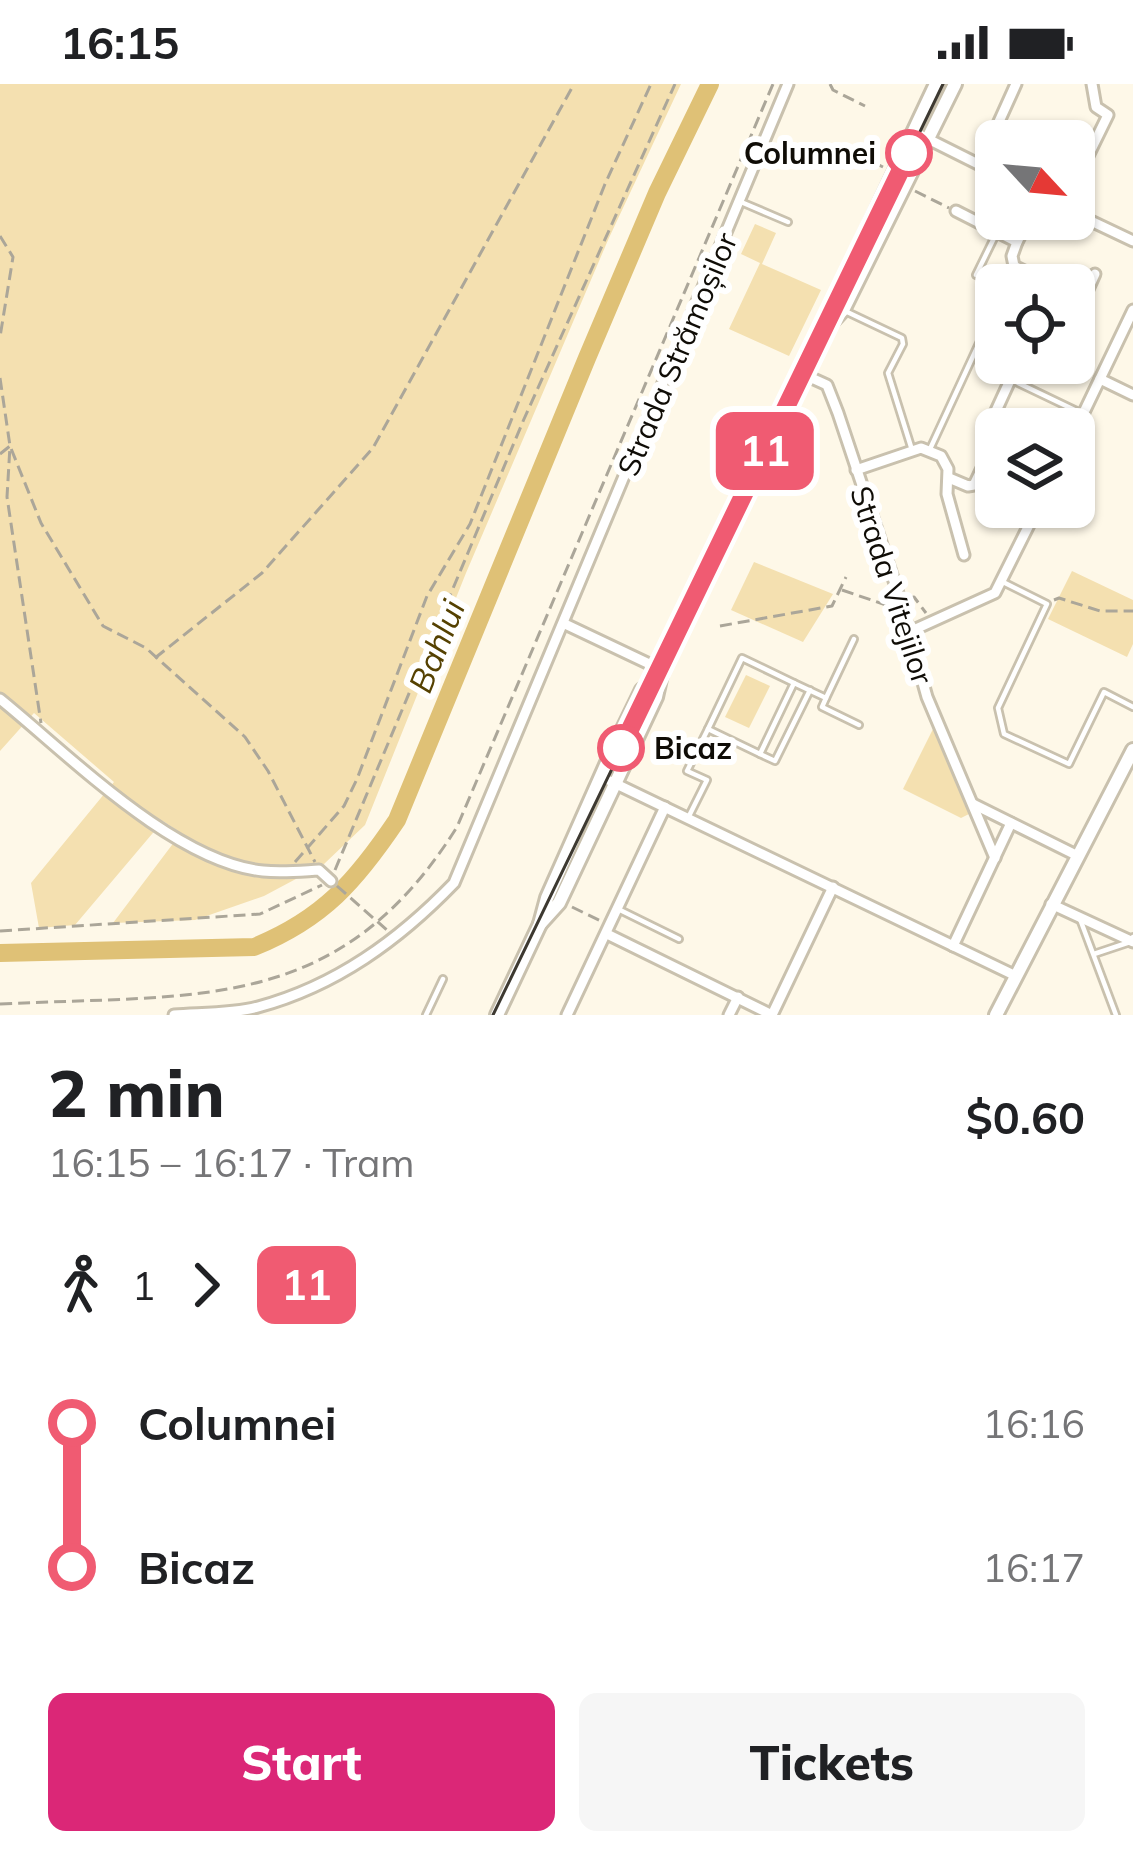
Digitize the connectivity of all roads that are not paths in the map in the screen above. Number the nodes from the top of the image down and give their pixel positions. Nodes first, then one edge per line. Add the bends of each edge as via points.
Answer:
1 (788, 84) edge
2 (936, 84) edge
3 (955, 84) edge
4 (1016, 84) edge
5 (1092, 84) edge
6 (1000, 120) edge
7 (914, 132) junction
8 (929, 139) junction
9 (1095, 142) edge
10 (975, 162) edge
11 (741, 202) junction
12 (956, 211) road end
13 (975, 221) edge
14 (788, 223) dead end
15 (1095, 223) edge
16 (1014, 240) edge
17 (1133, 241) edge
18 (1018, 242) joint
19 (1014, 264) edge
20 (838, 307) junction
21 (1133, 310) edge
22 (975, 352) edge
23 (805, 375) junction
24 (1100, 379) junction
25 (1020, 384) edge
26 (1133, 395) edge
27 (1070, 408) edge
28 (1086, 408) edge
29 (930, 449) junction
30 (912, 450) junction
31 (856, 470) junction
32 (949, 478) junction
33 (975, 483) edge
34 (1029, 528) edge
35 (964, 555) dead end
36 (1003, 582) junction
37 (565, 624) junction
38 (909, 632) junction
39 (854, 639) dead end
40 (662, 672) junction
41 (794, 683) junction
42 (810, 690) junction
43 (826, 698) junction
44 (0, 699) edge
45 (1133, 706) edge
46 (859, 725) dead end
47 (708, 729) junction
48 (1133, 750) edge
49 (760, 754) junction
50 (610, 781) junction
51 (974, 804) junction
52 (665, 807) junction
53 (688, 818) junction
54 (1012, 823) junction
55 (1076, 855) junction
56 (994, 858) junction
57 (331, 881) road end
58 (833, 887) junction
59 (1051, 904) junction
60 (618, 909) junction
61 (1079, 918) junction
62 (609, 929) junction
63 (679, 939) dead end
64 (1132, 940) edge
65 (953, 946) junction
66 (1094, 954) junction
67 (1016, 976) junction
68 (443, 979) dead end
69 (737, 997) junction
70 (256, 1012) edge
71 (174, 1015) edge
72 (426, 1015) edge
73 (496, 1015) edge
74 (567, 1015) edge
75 (729, 1015) edge
76 (772, 1015) edge
77 (996, 1015) edge
78 (1116, 1015) edge

1 - 11 street, Strada Strămoșilor
2 - 7 street
3 - 8 street
4 - 6 street
5 - 9 street via 1096,107 1108,115
7 - 8 street
7 - 20 street
8 - 10 street
8 - 20 street
11 - 14 lane
11 - 37 street, Strada Strămoșilor
12 - 13 street
15 - 17 street
16 - 18 street
18 - 19 street
20 - 23 street
20 - 30 lane via 902,338 888,373
21 - 24 street
22 - 29 lane
23 - 31 street, Strada Vitejilor via 827,385
23 - 40 street
24 - 26 street
24 - 28 street
25 - 27 lane
29 - 30 street
29 - 32 street
30 - 31 street
31 - 38 street, Strada Vitejilor
32 - 33 street
32 - 35 street
34 - 36 street
36 - 38 street via 986,599
36 - 45 lane via 1048,604 998,708 1004,734 1069,764 1104,692
37 - 40 street
37 - 70 street, Strada Strămoșilor via 454,883 371,956
38 - 51 street, Strada Vitejilor via 927,697
39 - 43 lane
40 - 50 street via 643,690
41 - 42 lane
41 - 47 lane via 742,658
41 - 49 lane
42 - 43 lane
42 - 49 lane via 776,761
43 - 46 lane via 822,706
44 - 57 street via 191,846 259,871 319,870
47 - 49 lane
47 - 53 lane via 687,771 706,780
48 - 55 street
50 - 52 street
50 - 73 street
51 - 54 street
51 - 56 street, Strada Vitejilor
52 - 53 street
52 - 60 street
53 - 58 street
54 - 55 street
54 - 56 street
55 - 59 street
56 - 65 street
58 - 65 street
58 - 76 street
59 - 61 street
59 - 67 street
60 - 62 street
60 - 63 lane
61 - 64 street
61 - 66 lane
62 - 69 street
62 - 74 street
64 - 66 lane
65 - 67 street
66 - 78 lane
67 - 77 street
68 - 72 lane
69 - 75 street
69 - 76 street
70 - 71 street, Strada Strămoșilor

